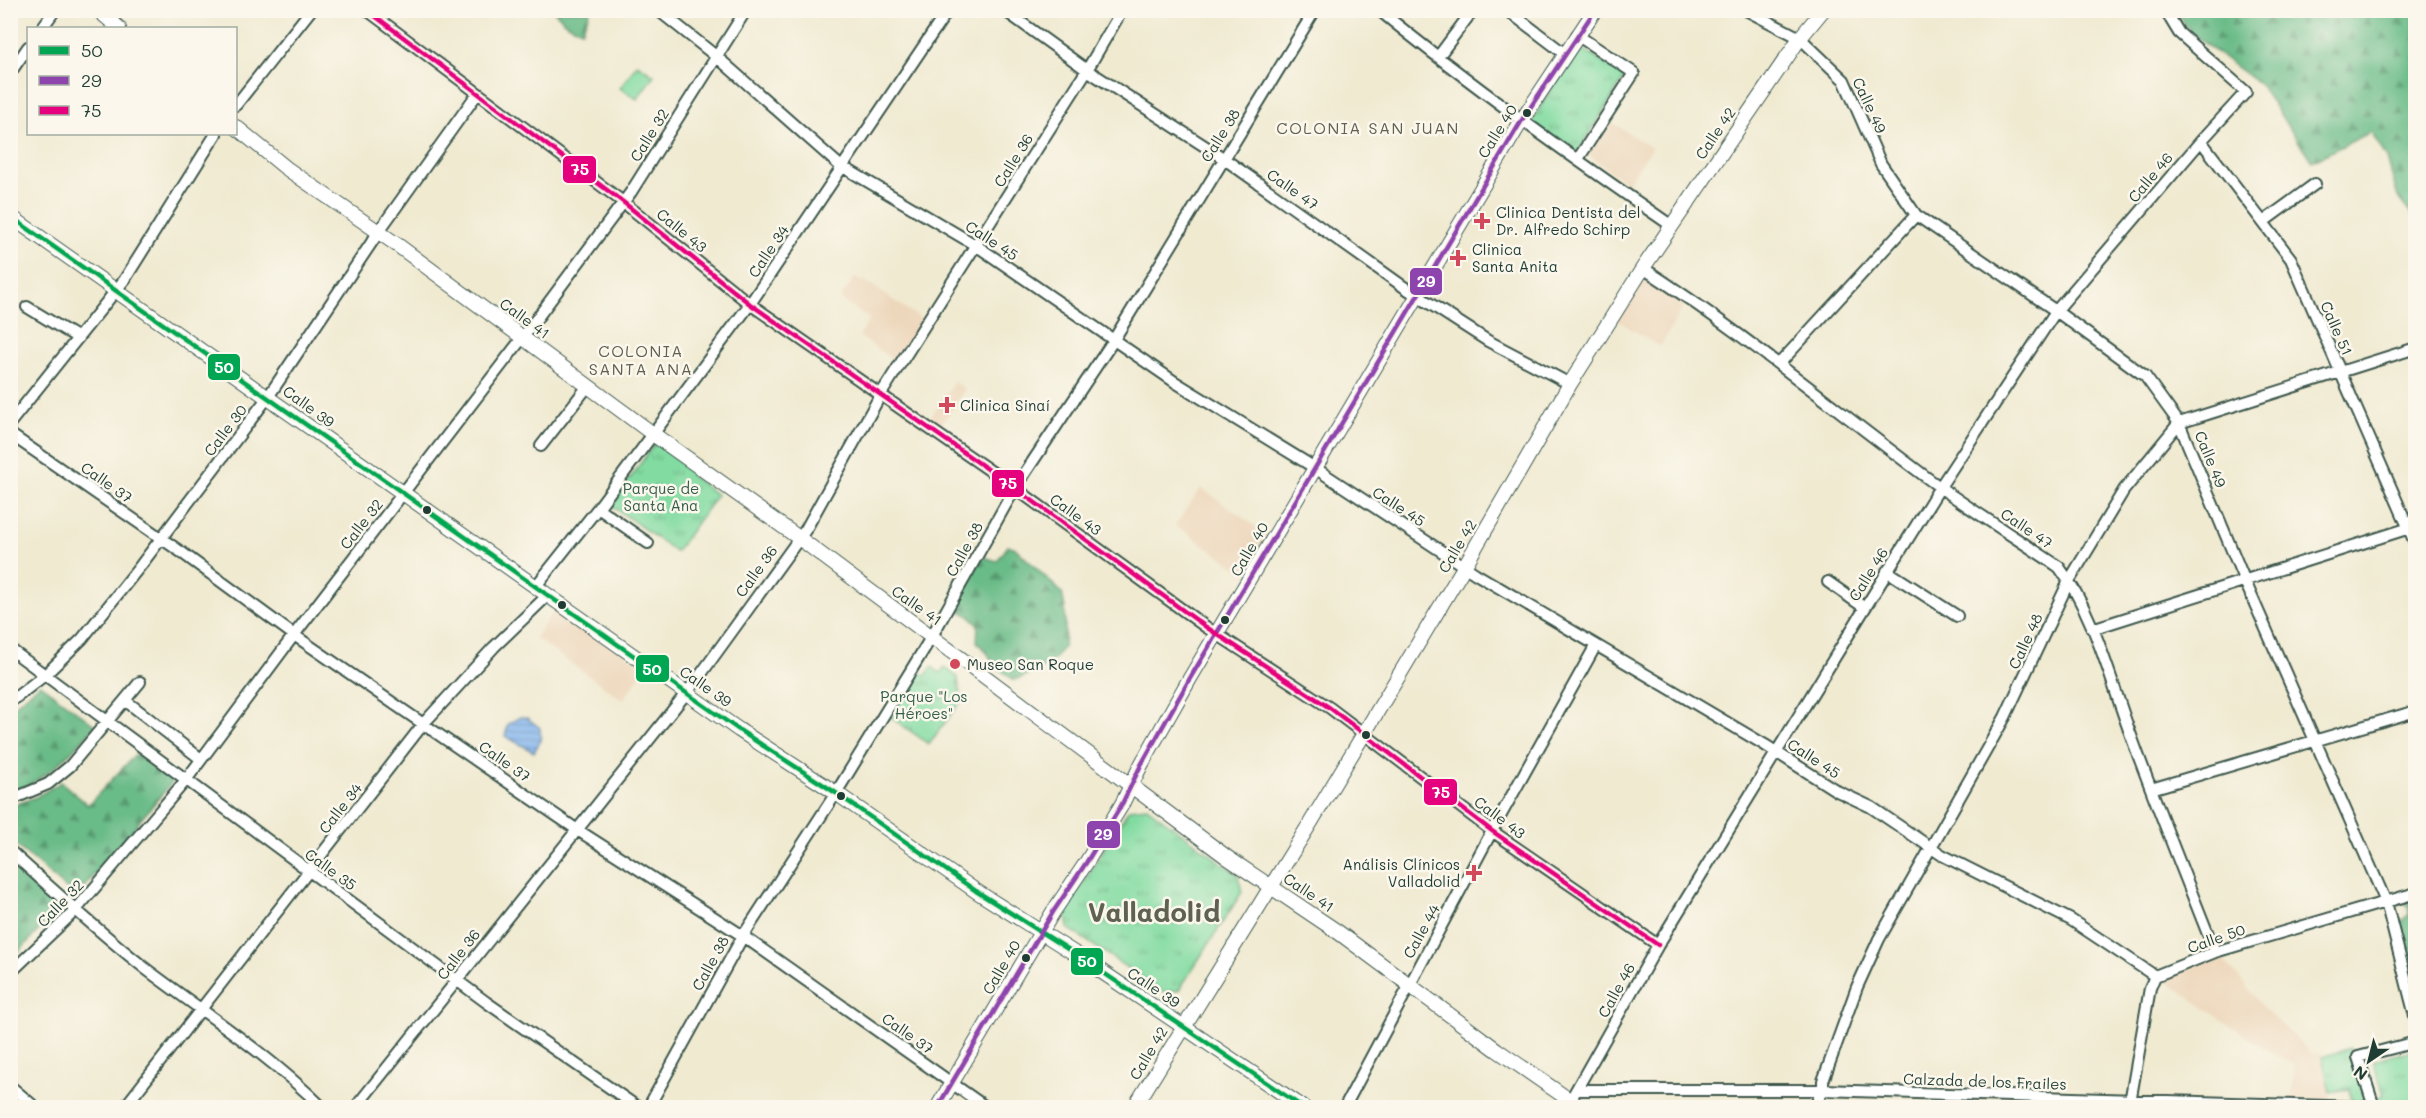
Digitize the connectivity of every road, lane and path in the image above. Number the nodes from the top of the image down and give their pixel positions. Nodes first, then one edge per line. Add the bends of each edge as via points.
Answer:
1 (55, 10) edge
2 (98, 10) edge
3 (311, 10) edge
4 (367, 10) edge
5 (658, 10) edge
6 (746, 10) edge
7 (948, 10) edge
8 (1004, 10) edge
9 (1122, 10) edge
10 (1315, 10) edge
11 (1379, 10) edge
12 (1473, 10) edge
13 (1507, 10) edge
14 (1595, 10) edge
15 (1746, 10) edge
16 (1823, 10) edge
17 (2165, 10) edge
18 (43, 27) edge
19 (118, 27) edge
20 (1577, 34) junction
21 (1800, 38) junction
22 (27, 48) edge
23 (1565, 54) junction
24 (717, 57) junction
25 (1438, 57) junction
26 (1087, 70) junction
27 (10, 73) edge
28 (477, 94) junction
29 (237, 104) edge
30 (1522, 120) junction
31 (237, 128) edge
32 (215, 135) edge
33 (2201, 141) junction
34 (1223, 158) junction
35 (1578, 159) junction
36 (843, 167) junction
37 (2315, 184) dead end
38 (623, 202) junction
39 (1916, 215) junction
40 (10, 216) edge
41 (2263, 222) junction
42 (1672, 226) junction
43 (379, 232) junction
44 (976, 246) junction
45 (1643, 268) junction
46 (116, 290) junction
47 (1417, 295) junction
48 (750, 304) junction
49 (27, 307) dead end
50 (2056, 311) junction
51 (523, 337) junction
52 (78, 338) junction
53 (1113, 341) junction
54 (2415, 348) edge
55 (1779, 364) junction
56 (2340, 373) junction
57 (1570, 384) junction
58 (588, 386) junction
59 (881, 394) junction
60 (268, 397) junction
61 (10, 423) edge
62 (2179, 423) junction
63 (10, 434) edge
64 (653, 434) junction
65 (541, 446) dead end
66 (1315, 468) junction
67 (1940, 487) junction
68 (1015, 488) junction
69 (404, 492) junction
70 (598, 508) junction
71 (2412, 527) edge
72 (161, 538) junction
73 (799, 538) junction
74 (648, 543) dead end
75 (2415, 545) edge
76 (1464, 567) junction
77 (1887, 571) junction
78 (2244, 579) junction
79 (2069, 580) junction
80 (1828, 582) dead end
81 (536, 586) junction
82 (548, 595) junction
83 (1864, 608) junction
84 (1957, 616) dead end
85 (2092, 629) junction
86 (294, 634) junction
87 (1218, 635) junction
88 (932, 636) junction
89 (1596, 645) junction
90 (10, 649) edge
91 (46, 674) junction
92 (141, 682) dead end
93 (687, 693) junction
94 (126, 701) junction
95 (10, 702) edge
96 (2415, 711) edge
97 (110, 722) junction
98 (424, 723) junction
99 (1365, 733) junction
100 (2314, 740) junction
101 (1776, 752) junction
102 (201, 759) junction
103 (186, 780) junction
104 (1131, 785) junction
105 (2151, 789) junction
106 (836, 793) junction
107 (10, 800) edge
108 (576, 829) junction
109 (1492, 831) junction
110 (1932, 849) junction
111 (10, 851) edge
112 (309, 872) junction
113 (1270, 886) junction
114 (2415, 893) edge
115 (2386, 902) junction
116 (75, 911) junction
117 (1041, 932) junction
118 (743, 936) junction
119 (1658, 945) junction
120 (2215, 952) junction
121 (10, 973) edge
122 (2156, 976) junction
123 (457, 980) junction
124 (1410, 983) junction
125 (202, 1010) junction
126 (2415, 1020) edge
127 (1183, 1026) junction
128 (2415, 1042) edge
129 (952, 1082) junction
130 (10, 1086) edge
131 (1823, 1090) junction
132 (1574, 1101) edge
133 (2129, 1104) edge
134 (2243, 1105) edge
135 (36, 1107) edge
136 (124, 1107) edge
137 (323, 1107) edge
138 (355, 1107) edge
139 (639, 1107) edge
140 (648, 1107) edge
141 (937, 1107) edge
142 (987, 1107) edge
143 (1134, 1107) edge
144 (1304, 1107) edge
145 (1344, 1107) edge
146 (1814, 1107) edge
147 (2374, 1107) edge
148 (2391, 1107) edge

1 - 18 street
2 - 19 main road
3 - 29 street
4 - 28 street, Calle 43
5 - 24 street, Calle 45
6 - 24 street, Calle 32
7 - 36 street, Calle 34
8 - 26 street, Calle 47
9 - 26 street, Calle 36
10 - 34 street, Calle 38
11 - 25 street
12 - 25 street
13 - 23 street
14 - 20 main road, Calle 40
15 - 21 street
16 - 21 main road, Calle 42
17 - 33 street, Calle 46 via 2179,33 2246,92
20 - 23 main road, Calle 40
20 - 35 street via 1634,73
21 - 39 street, Calle 49 via 1844,80 1881,164
21 - 42 main road, Calle 42
22 - 27 street
23 - 30 main road, Calle 40
24 - 36 street, Calle 45
24 - 38 street, Calle 32
25 - 30 street
26 - 34 street, Calle 47
26 - 44 street, Calle 36
28 - 38 street, Calle 43
28 - 43 street, Calle 30
30 - 35 street
30 - 47 main road, Calle 40
31 - 43 main road, Calle 41 via 286,168
32 - 46 street
33 - 41 street, Calle 51
33 - 50 street, Calle 46
34 - 47 street, Calle 47
34 - 53 street, Calle 38
35 - 42 street
36 - 44 street, Calle 45
36 - 48 street, Calle 34
37 - 41 street
38 - 48 street, Calle 43
38 - 51 street, Calle 32
39 - 50 street, Calle 49
39 - 55 street
40 - 46 main road, Calle 39
41 - 56 street, Calle 51 via 2290,259
42 - 45 main road, Calle 42
43 - 51 main road, Calle 41
43 - 60 street, Calle 30
44 - 53 street, Calle 45
44 - 59 street, Calle 36
45 - 55 street, Calle 47
45 - 57 main road, Calle 42
46 - 52 street
46 - 60 main road, Calle 39
47 - 57 street, Calle 47 via 1488,340
47 - 66 main road, Calle 40
48 - 59 street, Calle 43
48 - 64 street, Calle 34
49 - 52 street
50 - 62 street, Calle 49 via 2145,376
50 - 67 street, Calle 46
51 - 58 main road, Calle 41
51 - 69 street, Calle 32
52 - 61 street
53 - 66 street, Calle 45
53 - 68 street, Calle 38
54 - 56 street
55 - 67 street, Calle 47
56 - 62 street
56 - 71 street, Calle 51
57 - 76 main road, Calle 42
58 - 64 main road, Calle 41
58 - 65 street
59 - 68 street, Calle 43
59 - 73 street, Calle 36
60 - 69 main road, Calle 39
60 - 72 street, Calle 30
62 - 78 street, Calle 49
62 - 79 street, Calle 48 via 2124,490
63 - 72 street, Calle 37
64 - 70 street, Calle 34
64 - 73 main road, Calle 41
66 - 76 street, Calle 45
66 - 87 main road, Calle 40
67 - 77 street, Calle 46
67 - 79 street, Calle 47 via 2059,567
68 - 87 street, Calle 43
68 - 88 street, Calle 38
69 - 81 main road, Calle 39
69 - 86 street, Calle 32
70 - 74 street
70 - 81 street, Calle 34
71 - 75 street, Calle 51
71 - 78 street
72 - 86 street, Calle 37
72 - 91 street, Calle 30 via 82,639
73 - 88 main road, Calle 41
73 - 93 street, Calle 36
76 - 89 street, Calle 45
76 - 99 main road, Calle 42
77 - 83 street, Calle 46
77 - 84 street
78 - 85 street
78 - 100 street, Calle 49
79 - 85 street, Calle 47
79 - 110 street, Calle 48 via 2005,717
80 - 83 street
81 - 82 main road, Calle 39
82 - 93 main road, Calle 39
82 - 98 street, Calle 34 via 494,646
83 - 101 street, Calle 46
85 - 105 street, Calle 47
86 - 98 street, Calle 37
86 - 102 street, Calle 32
87 - 99 street, Calle 43
87 - 104 main road, Calle 40
88 - 104 main road, Calle 41
88 - 106 street, Calle 38
89 - 101 street, Calle 45
89 - 109 street, Calle 44
90 - 91 street, Calle 35
91 - 95 street, Calle 30
91 - 97 street, Calle 35
92 - 94 street
93 - 106 main road, Calle 39
93 - 108 street, Calle 36
94 - 97 street
94 - 102 street
96 - 100 street
97 - 103 street, Calle 35
97 - 107 street via 55,778
98 - 108 street, Calle 37
98 - 112 street, Calle 34
99 - 109 street, Calle 43
99 - 113 main road, Calle 42
100 - 105 street
100 - 115 street, Calle 49
101 - 110 street, Calle 45 via 1837,791 1871,807
101 - 119 street, Calle 46
102 - 103 street, Calle 32
103 - 112 street, Calle 35
103 - 116 street, Calle 32
104 - 113 main road, Calle 41
104 - 117 main road, Calle 40
105 - 120 street, Calle 47
106 - 117 main road, Calle 39 via 975,891
106 - 118 street, Calle 38
108 - 118 street, Calle 37
108 - 123 street, Calle 36
109 - 119 street, Calle 43
109 - 124 street, Calle 44
110 - 122 street, Calle 45 via 2071,920
110 - 131 street, Calle 48 via 1879,939 1857,987
111 - 116 street
112 - 123 street, Calle 35
112 - 125 street, Calle 34
113 - 124 main road, Calle 41
113 - 127 main road, Calle 42
114 - 115 street, Calle 50
115 - 120 street, Calle 50
115 - 126 street, Calle 49
116 - 121 street, Calle 32
116 - 125 street
117 - 127 main road, Calle 39
117 - 129 main road, Calle 40
118 - 129 street, Calle 37
118 - 140 street, Calle 38
119 - 132 street, Calle 46
120 - 122 street, Calle 50
122 - 133 street via 2150,988
123 - 138 street, Calle 36
123 - 139 street, Calle 35
124 - 132 main road, Calle 41 via 1497,1050
124 - 145 street, Calle 44
125 - 136 street, Calle 34
125 - 137 street via 259,1051
127 - 143 main road, Calle 42
127 - 144 main road, Calle 39
128 - 147 street via 2358,1057
129 - 141 main road, Calle 40
129 - 142 street, Calle 37
130 - 135 street
131 - 132 street, Calzada de los Frailes
131 - 133 street, Calzada de los Frailes
131 - 146 street, Calle 48
133 - 134 street, Calzada de los Frailes
134 - 147 street, Calzada de los Frailes
147 - 148 street, Calzada de los Frailes

